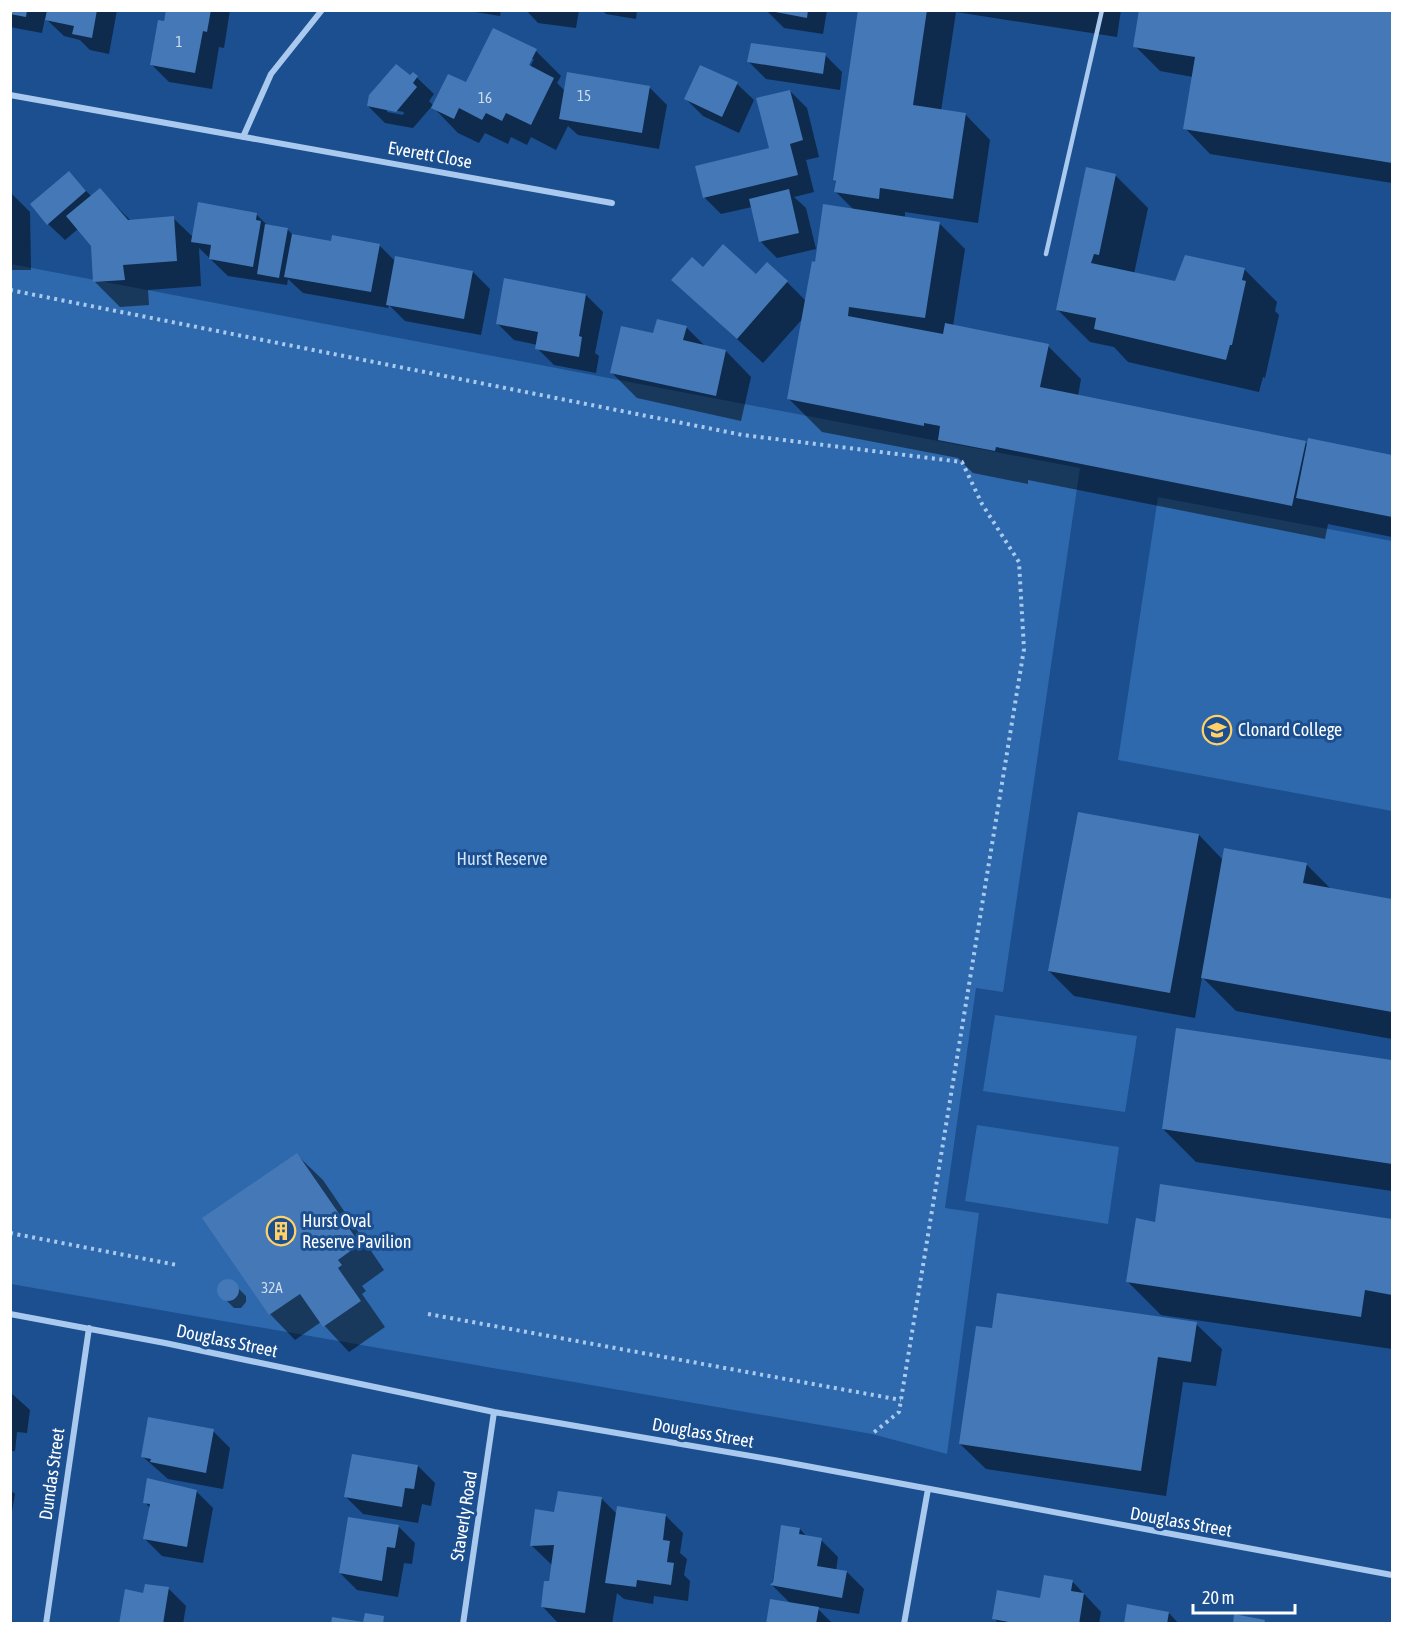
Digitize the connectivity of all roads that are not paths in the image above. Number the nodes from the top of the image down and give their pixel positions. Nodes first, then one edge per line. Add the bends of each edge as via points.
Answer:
1 (322, 10) edge
2 (1102, 10) edge
3 (10, 95) edge
4 (243, 137) junction
5 (612, 203) dead end
6 (1046, 254) dead end
7 (10, 1314) edge
8 (89, 1328) junction
9 (495, 1412) junction
10 (928, 1489) junction
11 (1392, 1575) edge
12 (46, 1623) edge
13 (463, 1623) edge
14 (904, 1623) edge

1 - 4 street via 271,74
2 - 6 lane
3 - 4 street, Everett Close
4 - 5 street, Everett Close
7 - 8 street, Douglass Street
8 - 9 street, Douglass Street
8 - 12 street, Dundas Street
9 - 10 street, Douglass Street
9 - 13 street, Staverly Road
10 - 11 street, Douglass Street
10 - 14 street

